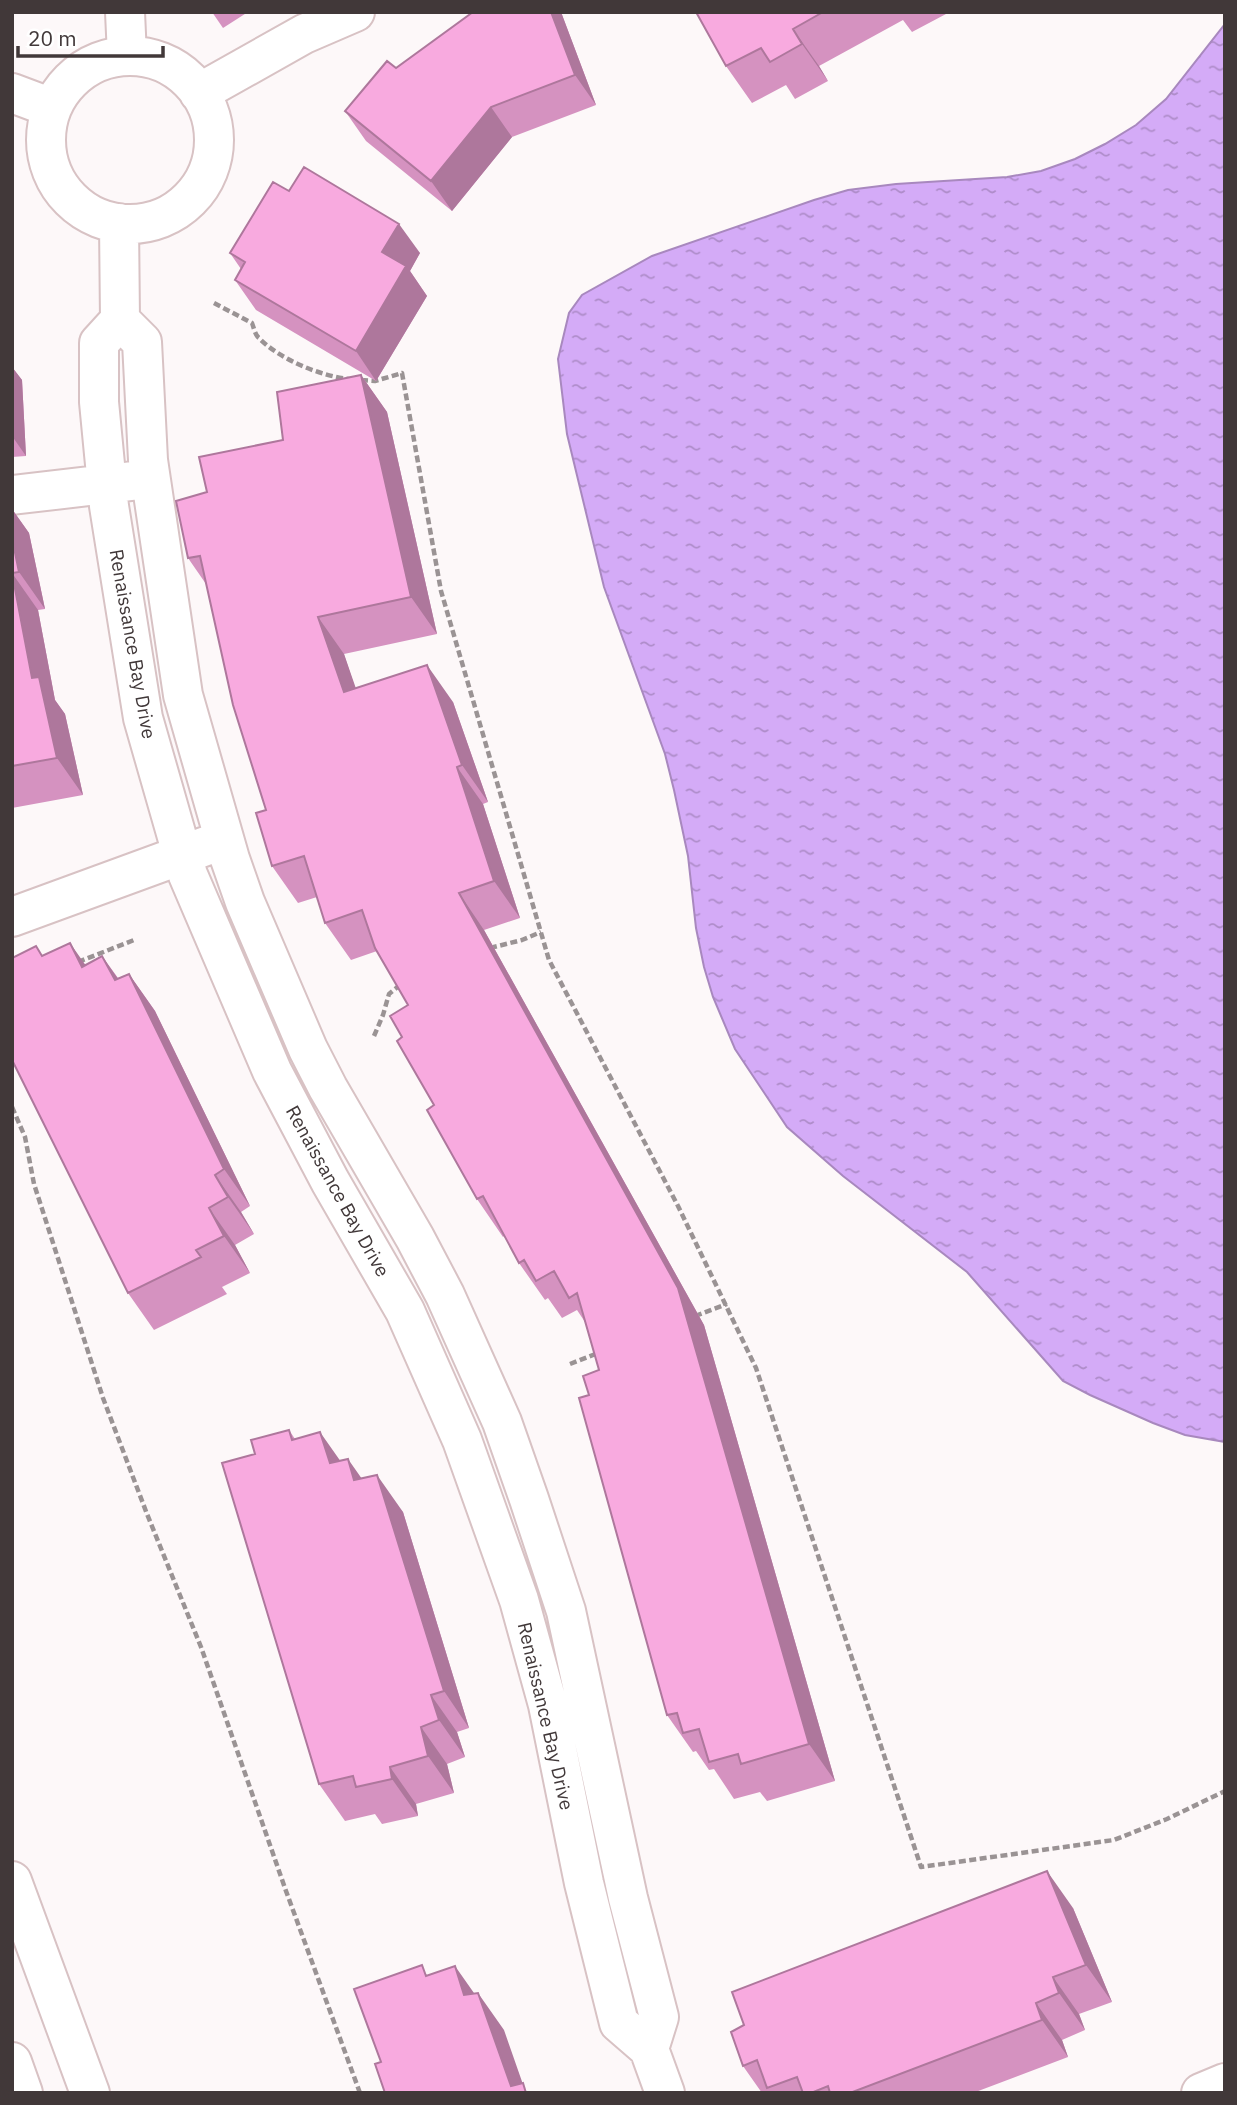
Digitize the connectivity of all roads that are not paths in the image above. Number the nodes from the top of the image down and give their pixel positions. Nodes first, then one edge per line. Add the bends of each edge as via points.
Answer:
1 (125, 12) edge
2 (355, 12) edge
3 (127, 56) junction
4 (12, 93) edge
5 (199, 93) junction
6 (52, 107) junction
7 (119, 223) junction
8 (120, 320) junction
9 (150, 479) junction
10 (106, 484) junction
11 (12, 495) edge
12 (224, 839) junction
13 (182, 854) junction
14 (12, 917) edge
15 (12, 1881) edge
16 (649, 2049) junction
17 (12, 2062) edge
18 (1225, 2084) edge
19 (23, 2093) edge
20 (90, 2093) edge
21 (665, 2093) edge
22 (1201, 2093) edge

1 - 3 street
2 - 5 street via 304,34
3 - 5 street via 173,67
3 - 6 street via 89,66 63,89
4 - 6 street
5 - 7 street via 214,128 214,155 208,173 183,206 168,216 153,222
6 - 7 street via 46,151 53,176 74,204 93,216
7 - 8 street
8 - 9 street, Renaissance Bay Drive via 142,342
8 - 10 street, Renaissance Bay Drive via 99,343
9 - 10 street
9 - 12 street, Renaissance Bay Drive via 183,695
10 - 11 street
10 - 13 street, Renaissance Bay Drive via 143,718
12 - 13 street
12 - 16 street, Renaissance Bay Drive via 245,902 308,1049 445,1295 502,1422 551,1560 579,1662 628,1898 659,2017
13 - 14 street
13 - 16 street, Renaissance Bay Drive via 272,1071 405,1311 462,1440 519,1600 548,1705 584,1883 619,2024
15 - 20 street
16 - 21 street
17 - 19 street
18 - 22 street

